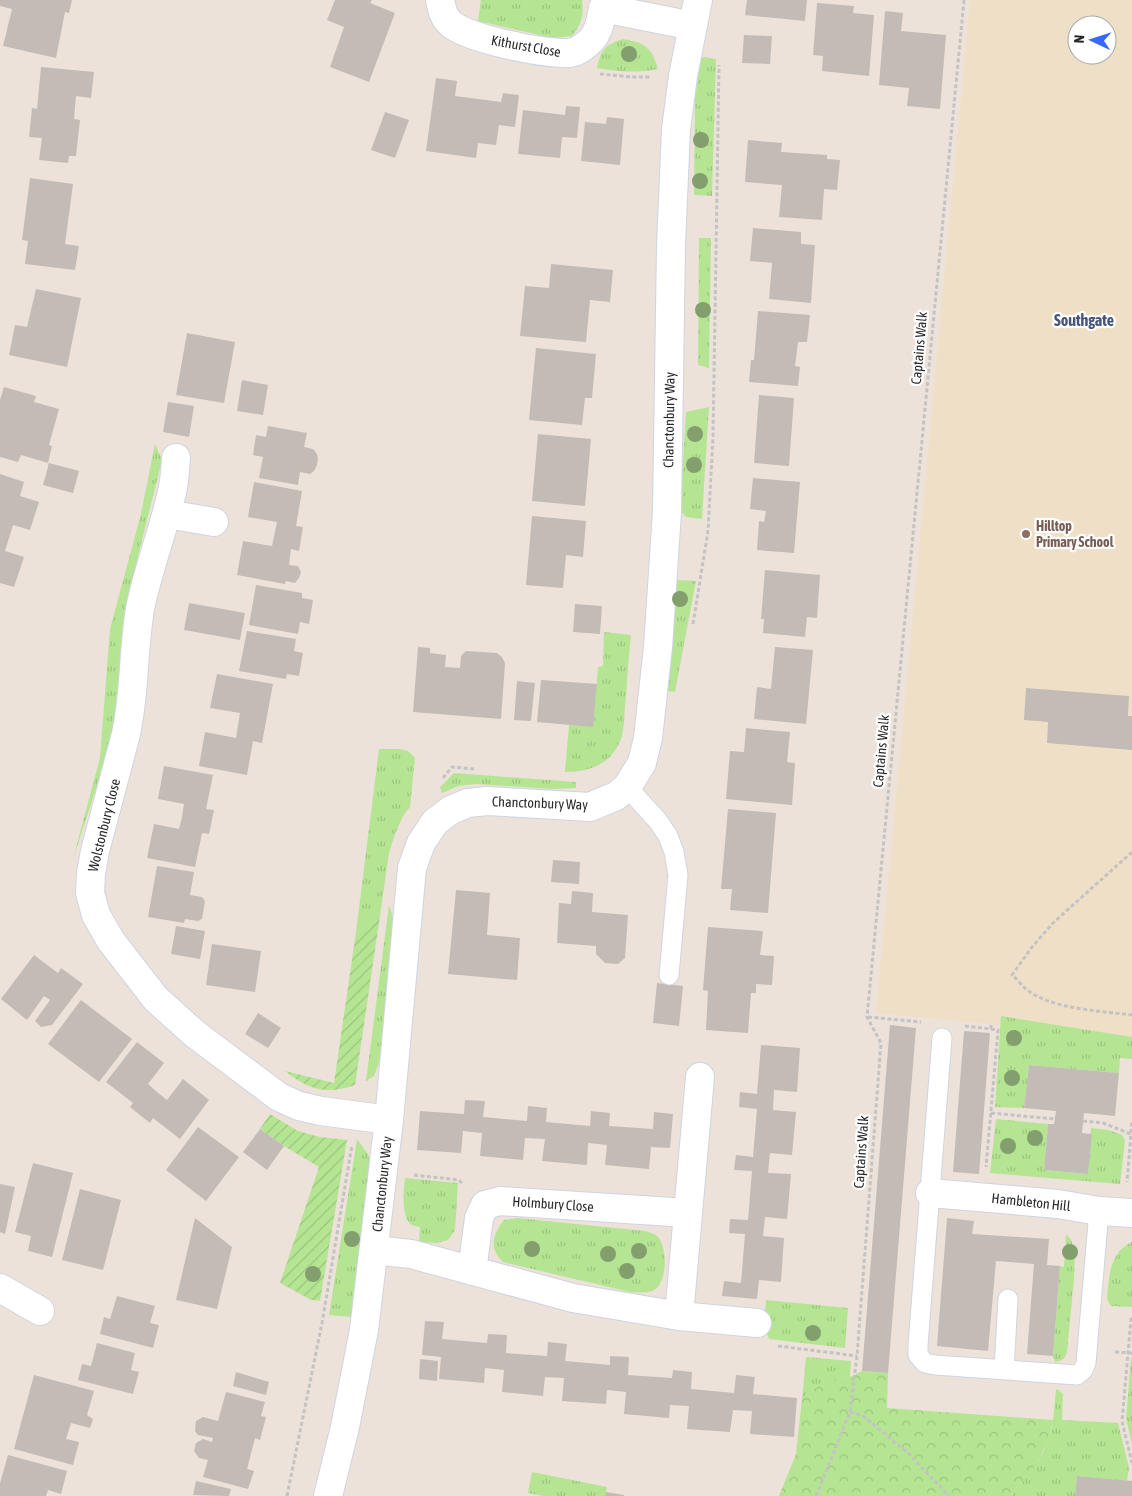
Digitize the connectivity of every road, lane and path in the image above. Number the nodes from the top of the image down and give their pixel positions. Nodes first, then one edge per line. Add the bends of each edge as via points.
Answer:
1 (440, 0) edge
2 (964, 0) edge
3 (602, 4) edge
4 (696, 13) edge
5 (562, 54) junction
6 (720, 61) dead end
7 (683, 76) junction
8 (176, 458) dead end
9 (167, 514) junction
10 (214, 522) dead end
11 (692, 631) dead end
12 (628, 787) junction
13 (1132, 852) edge
14 (669, 975) dead end
15 (1132, 1015) edge
16 (991, 1023) dead end
17 (991, 1028) dead end
18 (942, 1038) dead end
19 (700, 1077) dead end
20 (991, 1112) dead end
21 (1055, 1119) dead end
22 (389, 1120) junction
23 (1083, 1121) dead end
24 (1132, 1122) edge
25 (1131, 1133) edge
26 (382, 1172) junction
27 (930, 1193) junction
28 (485, 1205) junction
29 (1119, 1212) edge
30 (688, 1213) junction
31 (374, 1250) junction
32 (472, 1271) junction
33 (3, 1299) edge
34 (1008, 1300) dead end
35 (40, 1311) dead end
36 (679, 1316) junction
37 (1132, 1319) edge
38 (757, 1324) joint
39 (857, 1356) junction
40 (1004, 1370) junction
41 (850, 1412) junction
42 (1132, 1463) edge
43 (328, 1496) edge
44 (816, 1496) edge
45 (949, 1496) edge

1 - 5 street, Kithurst Close via 442,13 464,32 513,46
2 - 39 path, Captains Walk via 867,1017 881,1043
3 - 4 street, Kithurst Close
3 - 5 street, Kithurst Close via 599,29 593,39 576,52
4 - 7 street, Chanctonbury Way
5 - 7 path via 595,74
6 - 11 path via 713,437 708,531
7 - 12 street, Chanctonbury Way via 676,129 670,245 667,512 658,637 648,738 642,762
8 - 9 street, Wolstonbury Close
9 - 10 street
9 - 22 street, Wolstonbury Close via 140,609 130,717 92,865 90,893 96,915 111,941 156,999 195,1034 279,1096 313,1110
12 - 14 lane via 658,821 674,852 678,875
12 - 22 street, Chanctonbury Way via 590,807 488,801 468,803 435,822 421,843 412,868
13 - 15 path via 1053,923 1012,974 1026,989 1041,998 1063,1005
16 - 17 path
18 - 27 lane
19 - 30 street
20 - 21 path
22 - 26 street, Chanctonbury Way
23 - 25 path via 1102,1123
24 - 25 path
25 - 29 path
26 - 28 path via 459,1180
26 - 31 street, Chanctonbury Way
27 - 29 street, Hambleton Hill
27 - 40 lane via 918,1355 925,1363 935,1365
28 - 30 street, Holmbury Close via 500,1201
28 - 32 street via 479,1218
29 - 40 lane via 1083,1370 1068,1376
30 - 36 street
31 - 32 street via 411,1254
31 - 43 street, Chanctonbury Way via 364,1330
32 - 36 street via 573,1298
33 - 35 street
34 - 40 lane
36 - 38 street
37 - 42 path via 1122,1421
38 - 39 path via 765,1344
39 - 41 path, Captains Walk
41 - 44 path, Captains Walk
41 - 45 path via 863,1416 908,1453

